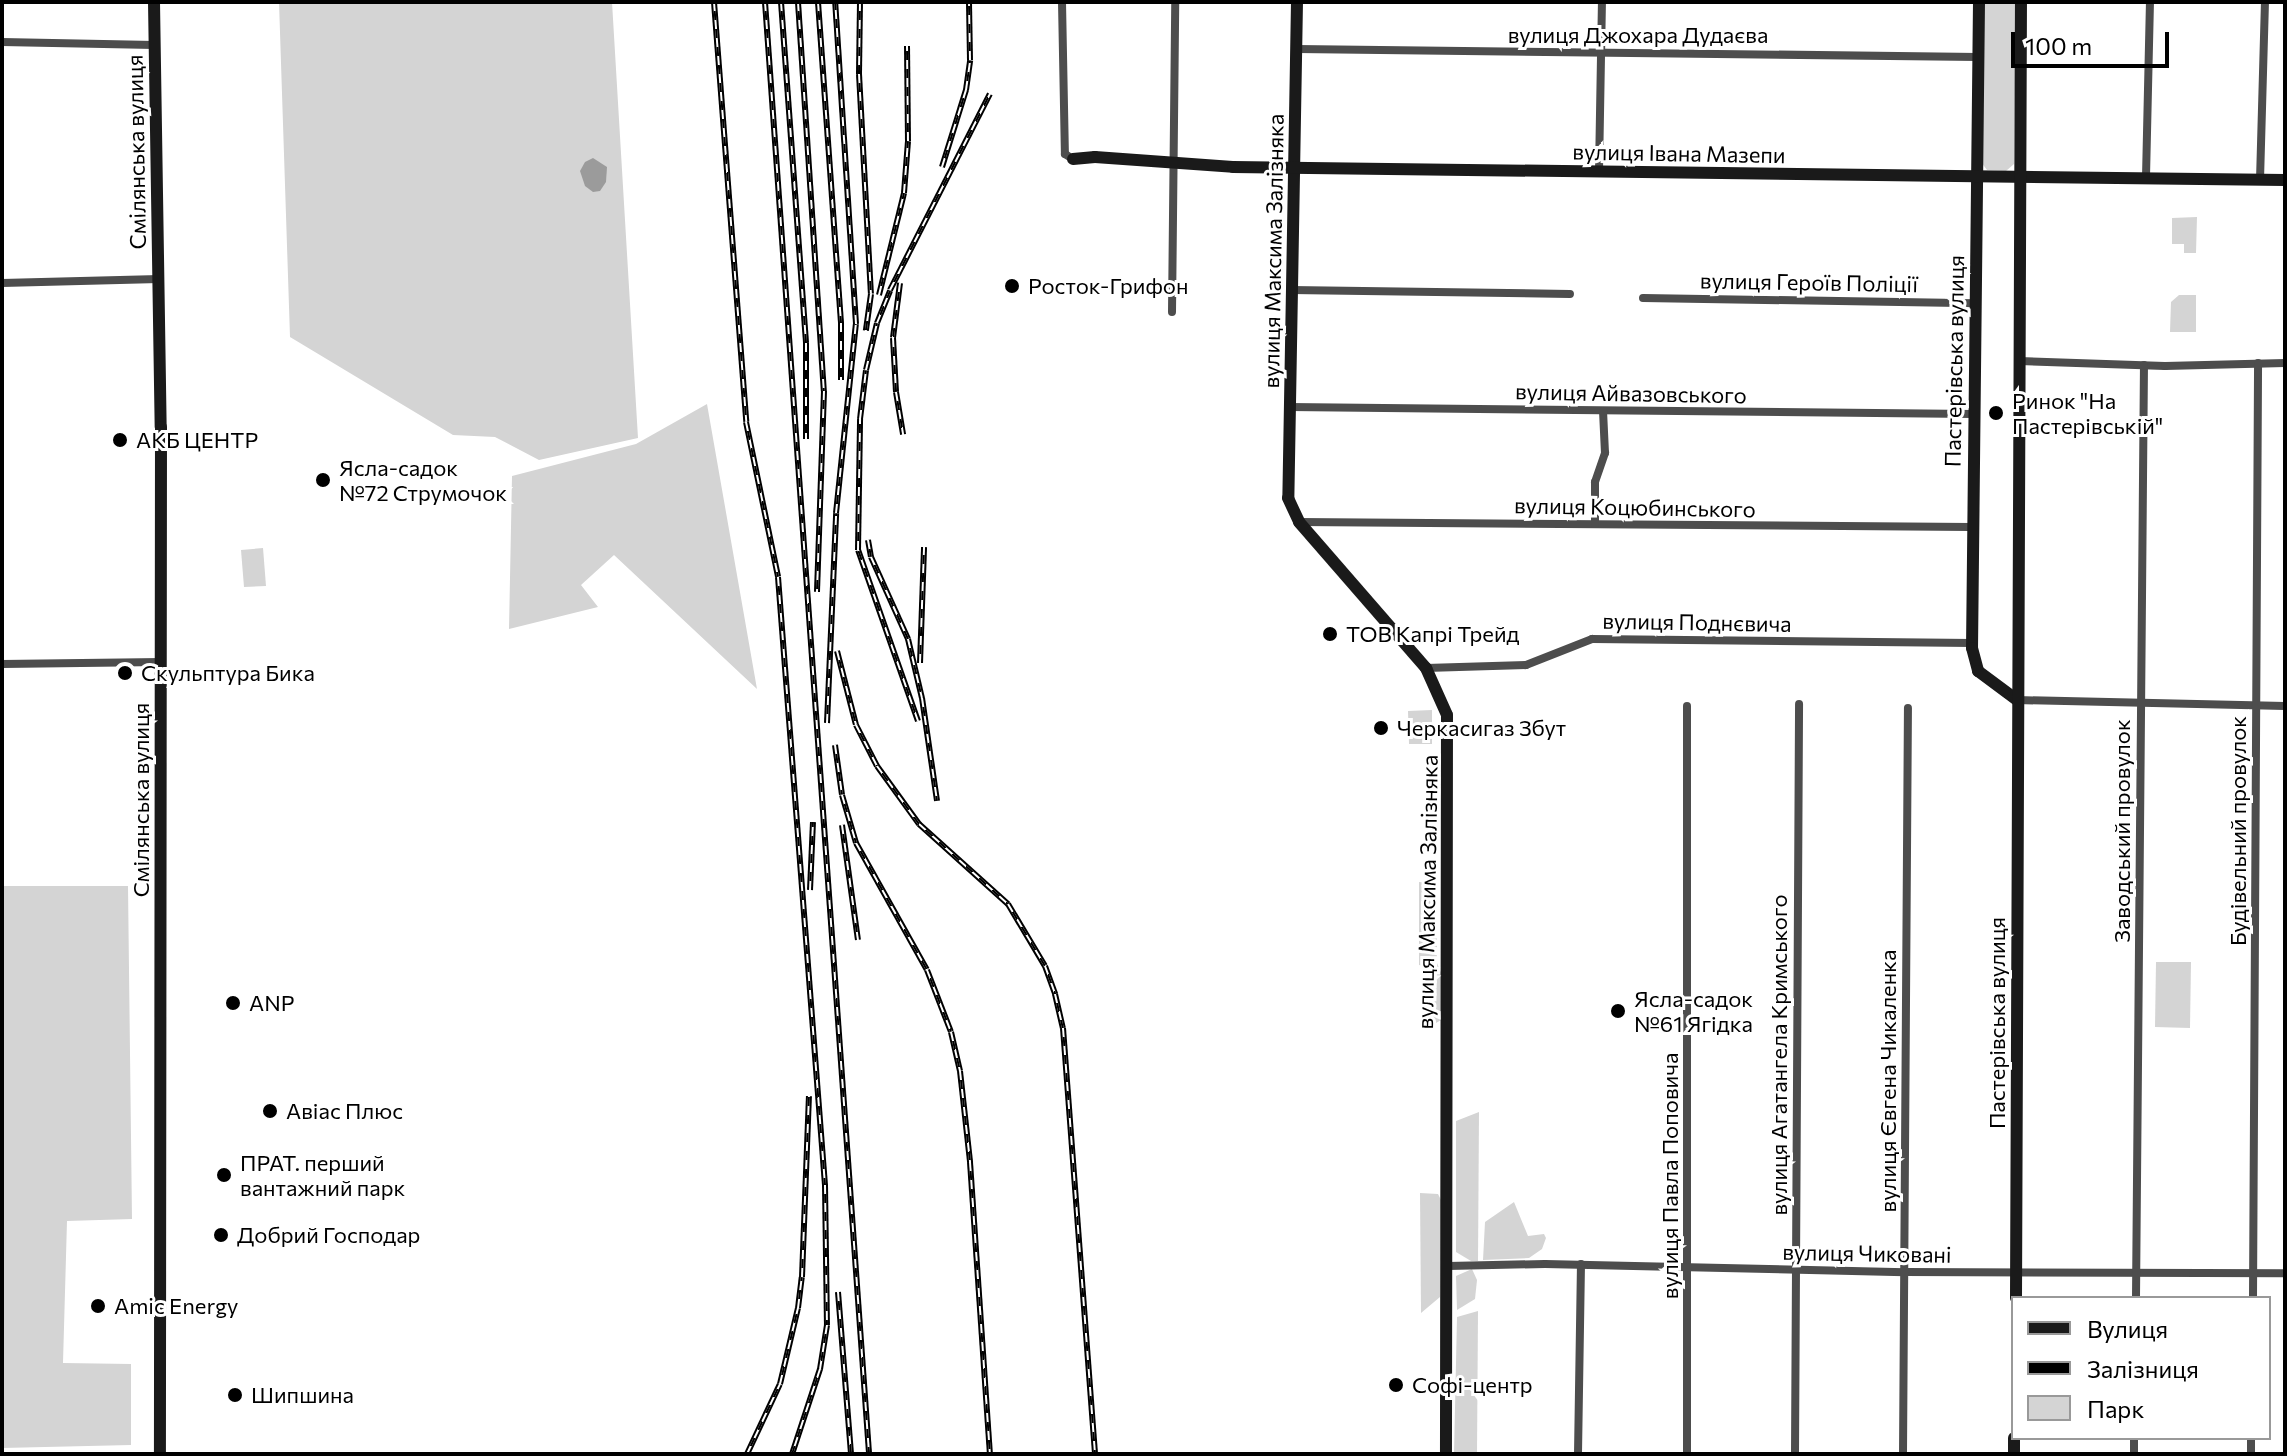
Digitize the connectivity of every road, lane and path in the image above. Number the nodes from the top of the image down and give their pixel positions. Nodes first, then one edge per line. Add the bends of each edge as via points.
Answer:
1 (154, 2) edge
2 (1062, 2) edge
3 (1175, 2) edge
4 (1297, 2) edge
5 (1602, 2) edge
6 (1979, 2) edge
7 (2021, 2) edge
8 (2150, 2) edge
9 (2265, 2) edge
10 (2, 42) edge
11 (154, 45) junction
12 (1297, 49) junction
13 (1601, 54) junction
14 (1978, 57) junction
15 (1073, 159) joint
16 (1172, 163) junction
17 (1296, 166) junction
18 (1599, 171) junction
19 (1975, 176) junction
20 (2022, 177) junction
21 (2146, 177) junction
22 (2260, 180) junction
23 (2285, 180) edge
24 (159, 279) junction
25 (2, 283) edge
26 (1291, 290) junction
27 (1570, 294) dead end
28 (1643, 298) dead end
29 (1975, 303) junction
30 (1172, 312) dead end
31 (2019, 361) junction
32 (2258, 363) junction
33 (2285, 363) edge
34 (2144, 365) junction
35 (1289, 407) junction
36 (1603, 411) junction
37 (1973, 414) junction
38 (1299, 522) junction
39 (1595, 524) junction
40 (1971, 527) junction
41 (1972, 643) junction
42 (161, 662) junction
43 (2, 664) edge
44 (1426, 668) junction
45 (2017, 700) junction
46 (1799, 704) dead end
47 (2140, 704) junction
48 (1687, 706) dead end
49 (2257, 706) junction
50 (2285, 706) edge
51 (1908, 708) dead end
52 (1581, 1264) junction
53 (1448, 1266) junction
54 (1686, 1266) junction
55 (1796, 1270) junction
56 (1905, 1272) junction
57 (2017, 1272) junction
58 (2253, 1273) junction
59 (2285, 1273) edge
60 (2137, 1274) junction
61 (2016, 1296) edge
62 (2136, 1296) edge
63 (2253, 1296) edge
64 (160, 1454) edge
65 (1446, 1454) edge
66 (1578, 1454) edge
67 (1687, 1454) edge
68 (1795, 1454) edge
69 (1903, 1454) edge

1 - 11 main road, Смілянська вулиця
2 - 15 street via 1065,154
3 - 16 street
4 - 12 main road, вулиця Максима Залізняка
5 - 13 street
6 - 14 main road, Пастерівська вулиця
7 - 20 main road, Пастерівська вулиця
8 - 21 street
9 - 22 street
10 - 11 street
11 - 24 main road, Смілянська вулиця
12 - 13 street, вулиця Джохара Дудаєва
12 - 17 main road, вулиця Максима Залізняка
13 - 14 street, вулиця Джохара Дудаєва
13 - 18 street
14 - 19 main road, Пастерівська вулиця
15 - 16 main road, вулиця Івана Мазепи
16 - 17 main road, вулиця Івана Мазепи
16 - 30 street
17 - 18 main road, вулиця Івана Мазепи
17 - 26 main road, вулиця Максима Залізняка
18 - 19 main road, вулиця Івана Мазепи
19 - 20 main road, вулиця Івана Мазепи
19 - 29 main road, Пастерівська вулиця
20 - 21 main road, вулиця Івана Мазепи
20 - 31 main road, Пастерівська вулиця
21 - 22 main road, вулиця Івана Мазепи
22 - 23 main road, вулиця Івана Мазепи
24 - 25 street
24 - 42 main road, Смілянська вулиця
26 - 27 street
26 - 35 main road, вулиця Максима Залізняка
28 - 29 street, вулиця Героїв Поліції
29 - 37 main road, Пастерівська вулиця
31 - 34 street
31 - 45 main road, Пастерівська вулиця
32 - 33 street
32 - 34 street
32 - 49 street, Будівельний провулок
34 - 47 street, Заводський провулок
35 - 36 street, вулиця Айвазовського
35 - 38 main road, вулиця Максима Залізняка via 1288,498
36 - 37 street, вулиця Айвазовського
36 - 39 street via 1605,453 1595,482
37 - 40 main road, Пастерівська вулиця
38 - 39 street, вулиця Коцюбинського
38 - 44 main road, вулиця Максима Залізняка
39 - 40 street, вулиця Коцюбинського
40 - 41 main road, Пастерівська вулиця
41 - 44 street, вулиця Поднєвича via 1592,639 1526,665
41 - 45 main road, Пастерівська вулиця via 1978,671
42 - 43 street
42 - 64 main road, Смілянська вулиця
44 - 53 main road, вулиця Максима Залізняка via 1447,715 1449,748
45 - 47 street
45 - 57 main road, Пастерівська вулиця
46 - 55 street, вулиця Агатангела Кримського
47 - 49 street
47 - 60 street, Заводський провулок
48 - 54 street, вулиця Павла Поповича
49 - 50 street
49 - 58 street, Будівельний провулок
51 - 56 street, вулиця Євгена Чикаленка
52 - 53 street, вулиця Чиковані
52 - 54 street, вулиця Чиковані
52 - 66 street
53 - 65 main road, вулиця Максима Залізняка
54 - 55 street, вулиця Чиковані
54 - 67 street, вулиця Павла Поповича
55 - 56 street, вулиця Чиковані
55 - 68 street, вулиця Агатангела Кримського
56 - 57 street, вулиця Чиковані
56 - 69 street, вулиця Євгена Чикаленка
57 - 60 street, вулиця Чиковані
57 - 61 main road, Пастерівська вулиця
58 - 59 street, вулиця Чиковані
58 - 60 street, вулиця Чиковані
58 - 63 street, Будівельний провулок
60 - 62 street, Заводський провулок

